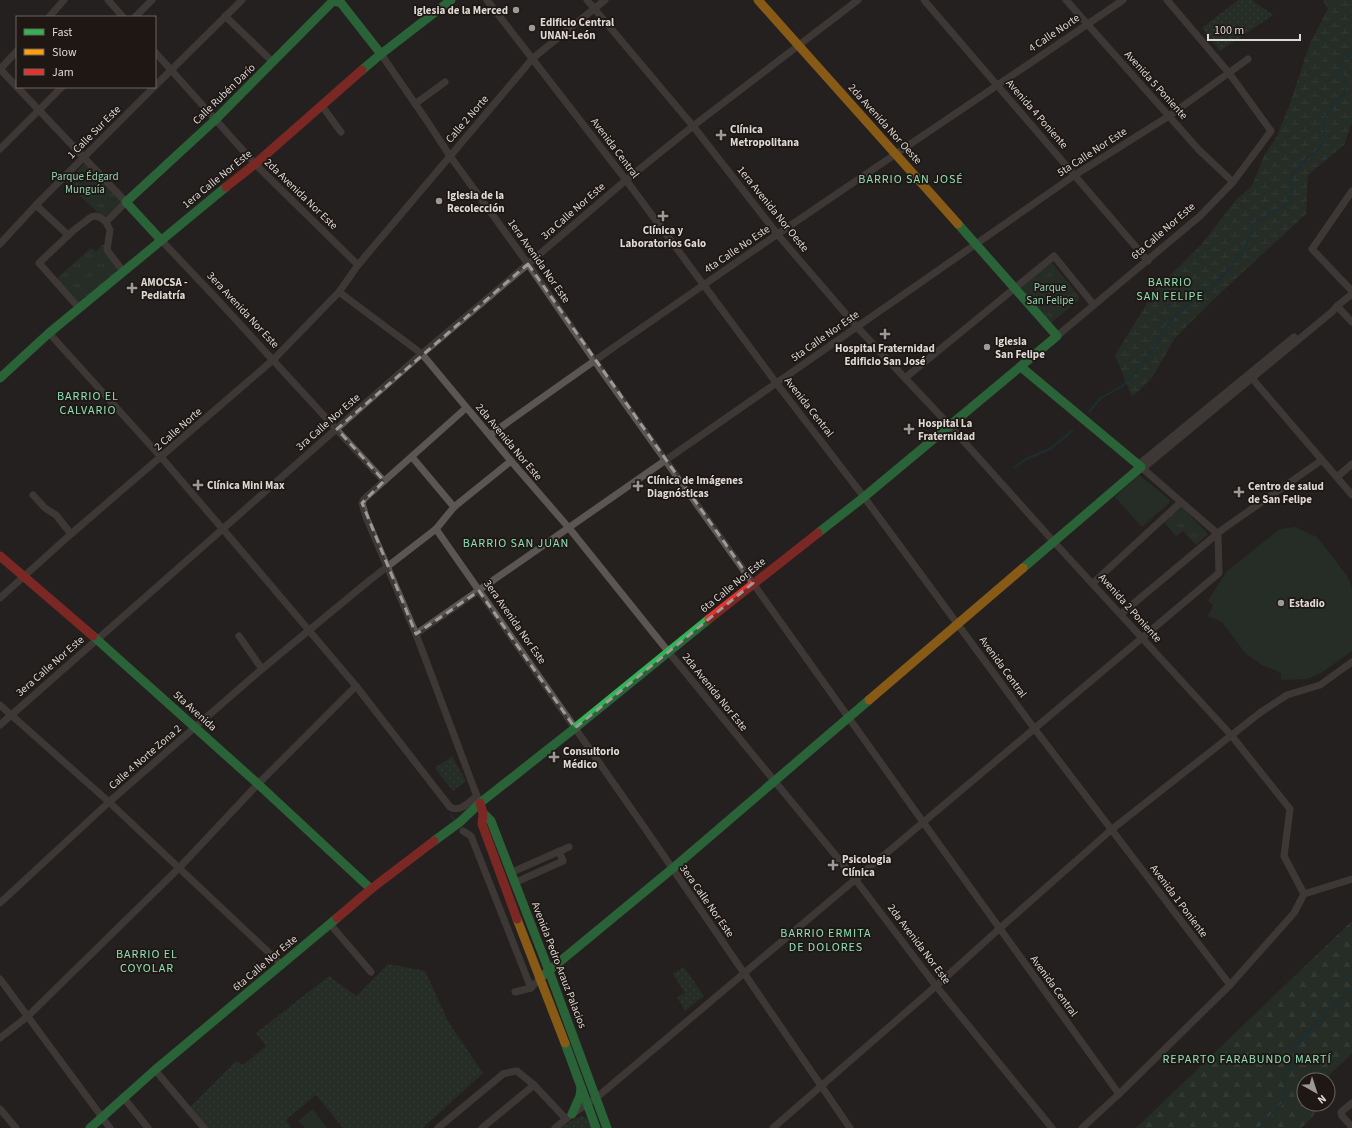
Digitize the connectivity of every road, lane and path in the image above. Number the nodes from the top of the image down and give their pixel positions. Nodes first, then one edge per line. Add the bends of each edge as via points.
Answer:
1 (64, 0) edge
2 (108, 0) edge
3 (152, 0) edge
4 (242, 0) edge
5 (333, 0) edge
6 (451, 0) edge
7 (487, 0) edge
8 (587, 0) edge
9 (605, 0) edge
10 (758, 0) edge
11 (858, 0) edge
12 (924, 0) edge
13 (1066, 0) edge
14 (1123, 0) edge
15 (1167, 0) edge
16 (594, 9) junction
17 (49, 16) edge
18 (122, 16) edge
19 (136, 16) edge
20 (225, 16) junction
21 (1088, 24) junction
22 (799, 46) junction
23 (16, 52) edge
24 (156, 53) edge
25 (381, 54) junction
26 (533, 58) junction
27 (1248, 58) dead end
28 (273, 62) junction
29 (0, 69) edge
30 (171, 70) junction
31 (1229, 73) junction
32 (445, 82) dead end
33 (998, 85) junction
34 (16, 86) edge
35 (156, 86) edge
36 (18, 88) edge
37 (61, 88) edge
38 (154, 88) edge
39 (415, 104) junction
40 (322, 106) junction
41 (38, 109) junction
42 (1169, 116) junction
43 (215, 120) junction
44 (693, 126) junction
45 (340, 132) dead end
46 (0, 149) edge
47 (895, 153) junction
48 (450, 156) junction
49 (84, 158) junction
50 (254, 164) junction
51 (1076, 176) junction
52 (626, 180) junction
53 (1233, 182) junction
54 (1352, 191) edge
55 (126, 202) junction
56 (36, 205) junction
57 (106, 222) junction
58 (68, 235) junction
59 (778, 235) junction
60 (161, 240) junction
61 (0, 244) edge
62 (977, 245) junction
63 (1148, 261) junction
64 (528, 264) junction
65 (358, 265) junction
66 (123, 271) junction
67 (703, 285) junction
68 (1015, 288) junction
69 (339, 292) junction
70 (1352, 292) edge
71 (1094, 305) junction
72 (1337, 306) junction
73 (79, 308) junction
74 (1352, 322) edge
75 (857, 327) junction
76 (49, 332) junction
77 (1057, 336) junction
78 (422, 354) junction
79 (273, 360) junction
80 (594, 360) junction
81 (1021, 367) junction
82 (1250, 376) junction
83 (0, 378) edge
84 (905, 378) junction
85 (777, 384) junction
86 (466, 408) junction
87 (950, 426) junction
88 (337, 429) junction
89 (490, 435) junction
90 (162, 457) junction
91 (412, 457) junction
92 (1322, 460) junction
93 (511, 461) junction
94 (666, 461) junction
95 (1352, 464) edge
96 (1140, 467) junction
97 (1337, 477) junction
98 (384, 481) junction
99 (33, 495) dead end
100 (1352, 495) edge
101 (864, 496) junction
102 (1181, 502) junction
103 (454, 506) junction
104 (222, 528) junction
105 (569, 528) junction
106 (436, 529) junction
107 (71, 534) junction
108 (1218, 534) junction
109 (1054, 542) junction
110 (0, 556) edge
111 (388, 566) junction
112 (24, 576) junction
113 (752, 583) junction
114 (1093, 584) junction
115 (479, 591) junction
116 (0, 598) edge
117 (1121, 614) junction
118 (958, 624) junction
119 (308, 631) junction
120 (416, 634) junction
121 (238, 636) dead end
122 (1142, 638) junction
123 (97, 639) junction
124 (669, 652) junction
125 (1352, 662) edge
126 (262, 669) junction
127 (356, 686) junction
128 (0, 705) edge
129 (12, 715) junction
130 (848, 718) junction
131 (0, 725) edge
132 (195, 728) junction
133 (575, 728) junction
134 (1034, 728) junction
135 (1232, 735) junction
136 (774, 781) junction
137 (258, 784) junction
138 (478, 799) junction
139 (109, 802) junction
140 (483, 813) junction
141 (460, 822) junction
142 (923, 822) junction
143 (1112, 830) junction
144 (463, 831) dead end
145 (569, 847) dead end
146 (559, 851) junction
147 (497, 867) junction
148 (179, 868) junction
149 (509, 868) junction
150 (672, 869) junction
151 (855, 879) junction
152 (1352, 880) edge
153 (514, 883) junction
154 (371, 889) junction
155 (1304, 894) junction
156 (0, 903) edge
157 (526, 912) junction
158 (515, 915) junction
159 (330, 924) junction
160 (999, 929) junction
161 (282, 964) junction
162 (549, 971) junction
163 (371, 972) dead end
164 (744, 973) junction
165 (540, 978) junction
166 (0, 980) edge
167 (1230, 985) junction
168 (936, 986) junction
169 (531, 988) junction
170 (515, 992) dead end
171 (27, 1017) junction
172 (570, 1028) junction
173 (561, 1031) junction
174 (0, 1038) edge
175 (155, 1070) junction
176 (534, 1085) junction
177 (821, 1087) junction
178 (581, 1088) junction
179 (1119, 1094) junction
180 (123, 1097) junction
181 (596, 1098) junction
182 (586, 1103) junction
183 (1352, 1103) edge
184 (0, 1109) edge
185 (569, 1116) junction
186 (101, 1117) junction
187 (595, 1126) edge
188 (1352, 1127) edge
189 (16, 1128) edge
190 (90, 1128) edge
191 (110, 1128) edge
192 (148, 1128) edge
193 (204, 1128) edge
194 (438, 1128) edge
195 (482, 1128) edge
196 (556, 1128) edge
197 (607, 1128) edge
198 (773, 1128) edge
199 (850, 1128) edge
200 (1052, 1128) edge
201 (1082, 1128) edge

1 - 17 street
2 - 18 street
3 - 19 street
4 - 20 street, 1 Calle Sur Este
5 - 25 street, 1era Avenida Nor Este via 341,3
5 - 28 street, Calle Rubén Darío
6 - 25 street, 1era Calle Nor Este
7 - 26 street, Avenida Central
8 - 16 street, 1era Avenida Nor Oeste
9 - 16 street, Calle 2 Norte
10 - 22 street, 2da Avenida Nor Oeste
11 - 22 street, 3ra Calle Nor Este
12 - 33 street, Avenida 4 Poniente
13 - 21 street, Avenida 5 Poniente
14 - 21 street, 4 Calle Norte
15 - 31 street
16 - 26 street, Calle 2 Norte
16 - 44 street, 1era Avenida Nor Oeste
20 - 28 street
20 - 30 street, 1 Calle Sur Este
21 - 33 street, 4 Calle Norte
21 - 42 street, Avenida 5 Poniente
22 - 44 street, 3ra Calle Nor Este
22 - 47 street, 2da Avenida Nor Oeste
23 - 29 street
24 - 30 street, 2da Avenida Nor Este
25 - 39 street, 1era Avenida Nor Este
25 - 40 street, 1era Calle Nor Este
26 - 48 street, Calle 2 Norte
26 - 52 street, Avenida Central
27 - 31 street, 5ta Calle Nor Este
28 - 43 street, Calle Rubén Darío
29 - 34 street, 3era Avenida Nor Este
30 - 35 street, 1 Calle Sur Este
30 - 43 street, 2da Avenida Nor Este
31 - 42 street, 5ta Calle Nor Este
31 - 53 street, 6ta Calle Nor Este via 1271,131
32 - 39 street
33 - 47 street, 4ta Calle No Este
33 - 51 street, Avenida 4 Poniente
36 - 41 street, 3era Avenida Nor Este
37 - 41 street
38 - 49 street, 1 Calle Sur Este
39 - 48 street, 1era Avenida Nor Este
40 - 45 street
40 - 50 street, 1era Calle Nor Este
41 - 46 street
41 - 49 street, 3era Avenida Nor Este
42 - 51 street, 5ta Calle Nor Este
42 - 53 street, Avenida 5 Poniente via 1199,150
43 - 50 street, 2da Avenida Nor Este
43 - 55 street, Calle Rubén Darío
44 - 52 street, 3ra Calle Nor Este
44 - 59 street, 1era Avenida Nor Oeste
47 - 59 street, 4ta Calle No Este
47 - 62 street, 2da Avenida Nor Oeste
48 - 64 street, 1era Avenida Nor Este
48 - 65 street, Calle 2 Norte
49 - 55 street, 3era Avenida Nor Este
49 - 56 street, 1 Calle Sur Este
50 - 60 street, 1era Calle Nor Este
50 - 65 street, 2da Avenida Nor Este
51 - 62 street, 5ta Calle Nor Este
51 - 63 street, Avenida 4 Poniente
52 - 64 street, 3ra Calle Nor Este
52 - 67 street, Avenida Central
53 - 63 street, 6ta Calle Nor Este via 1200,216
54 - 70 street via 1312,249
55 - 57 street
55 - 60 street, 3era Avenida Nor Este
56 - 58 street
56 - 61 street, 1 Calle Sur Este
57 - 58 street via 96,216 91,217
57 - 66 street via 110,230 107,250
58 - 73 street via 38,263
59 - 67 street, 4ta Calle No Este
59 - 75 street, 1era Avenida Nor Oeste
60 - 66 street, 1era Calle Nor Este
60 - 79 street, 3era Avenida Nor Este
62 - 68 street, 2da Avenida Nor Oeste
62 - 75 street, 5ta Calle Nor Este
63 - 71 street, 6ta Calle Nor Este
64 - 78 street, 3ra Calle Nor Este
64 - 80 street, 1era Avenida Nor Este
65 - 69 street, 2 Calle Norte
66 - 73 street, 1era Calle Nor Este
67 - 80 street, 4ta Calle No Este
67 - 85 street, Avenida Central
68 - 71 street via 1054,256
68 - 77 street, 2da Avenida Nor Oeste
68 - 84 street
69 - 78 street, 2da Avenida Nor Este
69 - 79 street, 2 Calle Norte
70 - 72 street
71 - 77 street, 6ta Calle Nor Este
72 - 74 street
72 - 82 street
73 - 76 street, 1era Calle Nor Este
75 - 84 street, 1era Avenida Nor Oeste
75 - 85 street, 5ta Calle Nor Este
76 - 83 street, 1era Calle Nor Este
76 - 90 street
77 - 81 street, 6ta Calle Nor Este
78 - 86 street, 2da Avenida Nor Este
78 - 88 street, 3ra Calle Nor Este
79 - 88 street, 3era Avenida Nor Este
79 - 90 street, 2 Calle Norte
80 - 89 street, 4ta Calle No Este
80 - 94 street, 1era Avenida Nor Este
81 - 87 street, 6ta Calle Nor Este
81 - 96 street
82 - 92 street
82 - 96 street
84 - 87 street, 1era Avenida Nor Oeste
85 - 94 street, 5ta Calle Nor Este
85 - 101 street, Avenida Central
86 - 89 street, 2da Avenida Nor Este
86 - 91 street
87 - 101 street, 6ta Calle Nor Este
87 - 109 street, Avenida 2 Poniente
88 - 98 street, 3era Avenida Nor Este
88 - 104 street, 3ra Calle Nor Este
89 - 93 street, 2da Avenida Nor Este
90 - 104 street
90 - 107 street, 2 Calle Norte
91 - 98 street
91 - 103 street
92 - 97 street
92 - 108 street
93 - 103 street, Calle 4 Norte Zona 2
93 - 105 street, 2da Avenida Nor Este
94 - 105 street, 5ta Calle Nor Este
94 - 113 street, Avenida Central
95 - 97 street
96 - 102 street
96 - 109 street
97 - 100 street
98 - 111 street via 362,503
99 - 107 street via 56,515
101 - 113 street, 6ta Calle Nor Este
101 - 118 street, Avenida Central
102 - 108 street
102 - 114 street
103 - 106 street, Calle 4 Norte Zona 2
104 - 119 street
104 - 123 street
105 - 115 street, 5ta Calle Nor Este
105 - 124 street, 2da Avenida Nor Este
106 - 111 street, Calle 4 Norte Zona 2
106 - 115 street, 3era Avenida Nor Este
107 - 112 street, 2 Calle Norte
108 - 117 street
108 - 122 street via 1219,573
109 - 114 street, Avenida 2 Poniente
109 - 118 street
110 - 112 street, 5ta Avenida
111 - 119 street, Calle 4 Norte Zona 2
111 - 120 street
112 - 116 street, 2 Calle Norte
112 - 123 street, 5ta Avenida
113 - 124 street, 6ta Calle Nor Este
113 - 130 street, Avenida Central
114 - 117 street, Avenida 2 Poniente
115 - 120 street, 5ta Calle Nor Este
115 - 133 street, 3era Avenida Nor Este
117 - 122 street, Avenida 2 Poniente
118 - 130 street
118 - 134 street, Avenida Central
119 - 126 street, Calle 4 Norte Zona 2
119 - 127 street
120 - 138 street
121 - 126 street
122 - 134 street
122 - 135 street, Avenida 2 Poniente
123 - 129 street, 3era Calle Nor Este
123 - 132 street, 5ta Avenida
124 - 133 street, 6ta Calle Nor Este
124 - 136 street, 2da Avenida Nor Este
125 - 135 street via 1320,685 1287,695
126 - 132 street, Calle 4 Norte Zona 2
127 - 137 street
127 - 138 street via 450,807 462,808
128 - 129 street
129 - 131 street, 3era Calle Nor Este
129 - 139 street
130 - 136 street
130 - 142 street, Avenida Central
132 - 137 street, 5ta Avenida
132 - 139 street, Calle 4 Norte Zona 2
133 - 138 street, 6ta Calle Nor Este
133 - 150 street, 3era Calle Nor Este
134 - 142 street
134 - 143 street, Avenida Central
135 - 143 street
135 - 155 street, Avenida 2 Poniente via 1290,809 1284,856
136 - 150 street
136 - 151 street, 2da Avenida Nor Este
137 - 148 street
137 - 154 street, 5ta Avenida
138 - 140 street, Avenida Pedro Arauz Palacios
138 - 141 street, 6ta Calle Nor Este
139 - 148 street
139 - 156 street, Calle 4 Norte Zona 2
140 - 141 street, 6ta Calle Nor Este
140 - 147 street, Avenida Pedro Arauz Palacios via 482,824
140 - 149 street, Avenida Pedro Arauz Palacios via 491,821
141 - 154 street, 6ta Calle Nor Este
142 - 151 street
142 - 160 street, Avenida Central
143 - 160 street
143 - 167 street, Avenida 1 Poniente
144 - 169 street via 472,836
145 - 146 street
146 - 149 street
146 - 153 street via 563,861
147 - 149 street
147 - 158 street, Avenida Pedro Arauz Palacios
148 - 161 street
148 - 171 street
149 - 153 street, Avenida Pedro Arauz Palacios
150 - 162 street
150 - 164 street, 3era Calle Nor Este
151 - 164 street
151 - 168 street, 2da Avenida Nor Este
152 - 155 street
153 - 157 street, Avenida Pedro Arauz Palacios
154 - 159 street, 6ta Calle Nor Este
155 - 167 street via 1294,913
157 - 158 street
157 - 162 street, Avenida Pedro Arauz Palacios
158 - 165 street, Avenida Pedro Arauz Palacios
159 - 161 street, 6ta Calle Nor Este
159 - 163 street
160 - 168 street
160 - 179 street, Avenida Central
161 - 175 street, 6ta Calle Nor Este
162 - 165 street
162 - 172 street, Avenida Pedro Arauz Palacios
164 - 177 street, 3era Calle Nor Este
164 - 181 street
165 - 169 street
165 - 173 street, Avenida Pedro Arauz Palacios
166 - 171 street
167 - 179 street
168 - 177 street
168 - 200 street, 2da Avenida Nor Este
169 - 170 street
171 - 174 street
171 - 186 street
172 - 173 street
172 - 181 street, Avenida Pedro Arauz Palacios
173 - 178 street, Avenida Pedro Arauz Palacios
175 - 180 street, 6ta Calle Nor Este
175 - 193 street
176 - 185 street
176 - 194 street via 517,1072 503,1074
176 - 195 street
177 - 198 street
177 - 199 street
178 - 182 street, Avenida Pedro Arauz Palacios
178 - 185 street via 580,1096
179 - 201 street
180 - 186 street, 6ta Calle Nor Este
180 - 192 street
181 - 182 street
181 - 197 street, Avenida Pedro Arauz Palacios
182 - 185 street
182 - 187 street, Avenida Pedro Arauz Palacios
183 - 188 street via 1341,1112
184 - 189 street
185 - 187 street via 583,1114
185 - 196 street
186 - 190 street, 6ta Calle Nor Este
186 - 191 street

